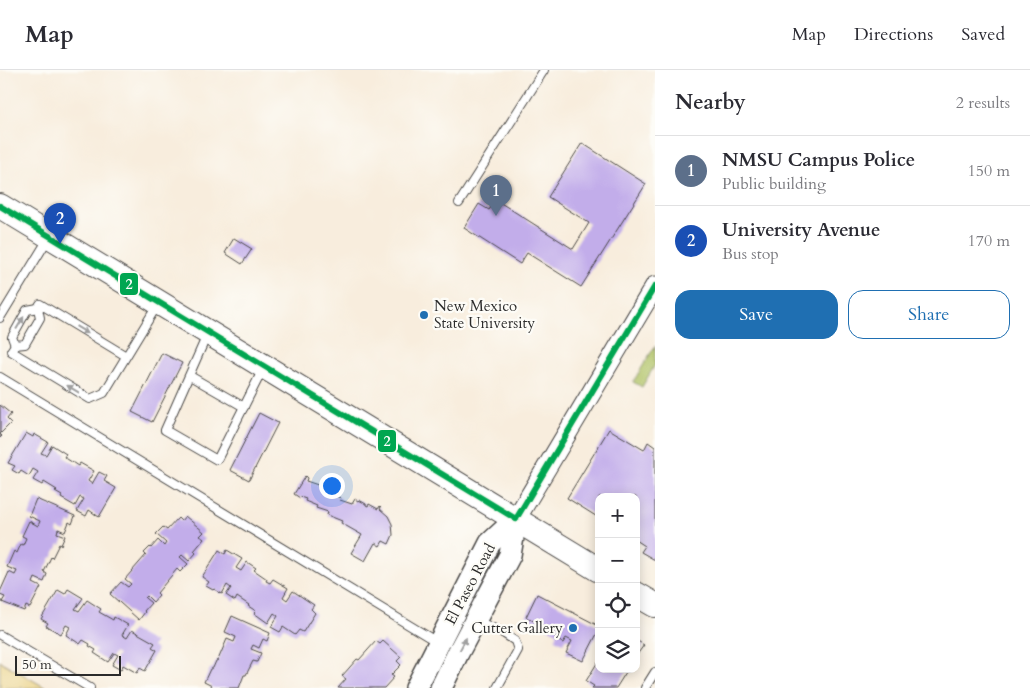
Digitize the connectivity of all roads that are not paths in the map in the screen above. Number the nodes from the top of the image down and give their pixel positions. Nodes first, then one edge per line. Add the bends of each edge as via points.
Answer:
1 (544, 70) edge
2 (459, 203) dead end
3 (0, 206) edge
4 (50, 236) junction
5 (655, 286) edge
6 (158, 303) junction
7 (38, 308) junction
8 (0, 318) edge
9 (208, 333) junction
10 (15, 345) junction
11 (126, 356) junction
12 (264, 367) junction
13 (190, 376) junction
14 (0, 377) edge
15 (244, 407) junction
16 (516, 519) junction
17 (595, 568) edge
18 (640, 596) edge
19 (655, 605) edge
20 (476, 621) junction
21 (0, 635) edge
22 (439, 643) junction
23 (655, 672) edge
24 (90, 688) edge
25 (416, 688) edge
26 (441, 688) edge
27 (497, 688) edge
28 (645, 688) edge

1 - 2 lane
3 - 4 main road
4 - 6 main road
4 - 8 lane
5 - 16 street
6 - 9 main road
6 - 11 lane
10 -> 7 lane via 12,337 28,310
7 - 10 lane via 40,318 25,344
7 -> 11 lane via 40,304
9 - 12 main road
9 - 13 lane
11 -> 10 lane via 104,394 90,399 11,352
12 - 15 lane
12 - 16 main road
13 - 15 lane
13 - 15 lane via 164,430 217,460
14 - 22 lane
16 - 17 main road
16 - 20 main road, El Paseo Road via 510,555
16 - 22 main road, El Paseo Road via 490,543
18 - 19 main road
26 -> 20 main road, El Paseo Road
20 - 27 lane via 515,641 518,650
21 - 24 lane
22 - 25 main road, El Paseo Road
23 - 28 lane

